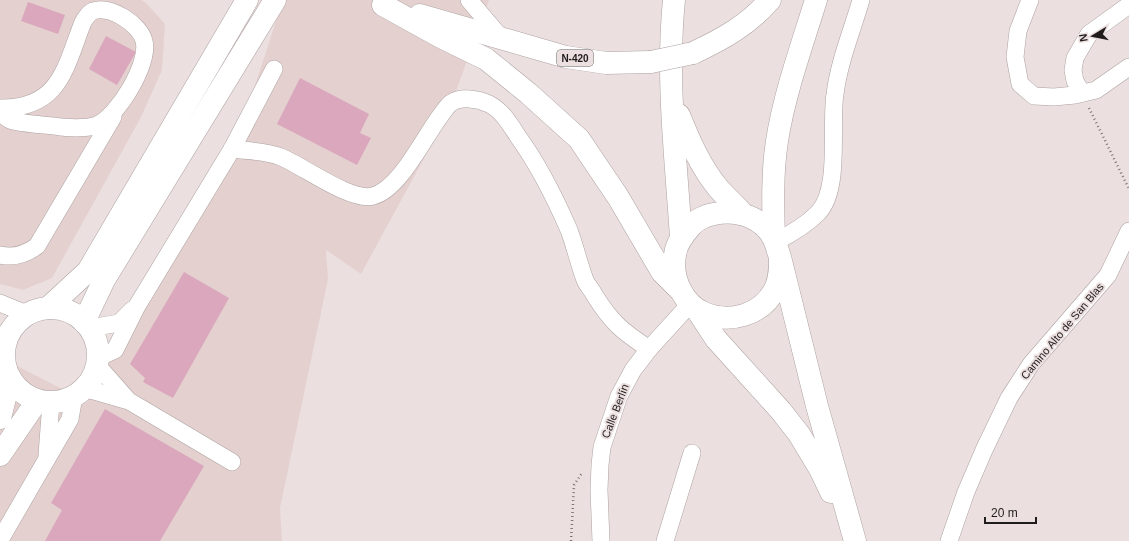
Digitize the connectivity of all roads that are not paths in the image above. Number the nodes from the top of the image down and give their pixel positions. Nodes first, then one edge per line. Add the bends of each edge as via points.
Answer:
1 (275, 0) edge
2 (469, 0) edge
3 (674, 0) edge
4 (770, 0) edge
5 (816, 0) edge
6 (861, 0) edge
7 (1030, 0) edge
8 (376, 2) edge
9 (1129, 5) edge
10 (243, 7) edge
11 (502, 39) junction
12 (1129, 67) edge
13 (274, 69) dead end
14 (1082, 93) junction
15 (672, 98) junction
16 (120, 104) junction
17 (0, 108) edge
18 (0, 112) edge
19 (232, 149) junction
20 (742, 214) junction
21 (1129, 231) edge
22 (681, 238) junction
23 (776, 246) junction
24 (0, 255) edge
25 (689, 301) junction
26 (0, 303) edge
27 (137, 306) junction
28 (48, 308) junction
29 (27, 314) junction
30 (87, 325) junction
31 (3, 339) edge
32 (649, 349) junction
33 (97, 361) junction
34 (10, 378) junction
35 (79, 392) junction
36 (44, 401) junction
37 (129, 401) junction
38 (0, 418) edge
39 (692, 453) dead end
40 (0, 455) edge
41 (46, 461) junction
42 (232, 462) dead end
43 (0, 540) edge
44 (601, 541) edge
45 (665, 541) edge
46 (854, 541) edge
47 (949, 541) edge

1 - 30 main road via 104,280
2 - 11 street
3 - 15 main road via 670,51
4 - 11 main road, N-420, bridge via 738,29 719,41 692,53 651,62 606,63 566,57
5 - 23 main road via 794,68 777,141 773,180
6 - 23 street via 835,93 832,172 828,194 819,212
7 - 14 street via 1018,31 1015,57 1020,84 1034,96 1054,97
8 - 11 main road, N-420
8 - 25 main road via 486,59 579,139 618,197 662,272
9 - 14 street via 1089,34 1075,58 1075,81
10 - 28 main road via 88,272
12 - 14 street via 1096,90
13 - 19 street
15 - 20 main road via 688,138 705,167 718,188
15 - 22 main road
16 - 17 street via 143,61 144,41 134,24 123,17 102,10 94,11 83,22 63,74 45,96 25,106
16 - 18 street via 98,124 81,128 18,121 9,119
16 - 24 street via 37,246 18,256
19 - 27 street
19 - 32 street via 279,156 350,194 372,196 383,192 406,167 450,104 458,99 470,99 490,104 501,113 533,157 548,184 569,231 586,281 605,313 626,334
20 - 22 main road via 725,212 707,215 692,224
20 - 23 main road via 755,219 766,228
21 - 47 street, Camino Alto de San Blas via 1108,276 1031,364 1009,398 966,492
22 - 25 main road via 675,255 674,272
23 - 25 main road via 780,273 775,289 765,303 752,313 736,318 720,318 704,313
23 - 46 main road
25 - 32 street, Calle Berlín
25 - 46 main road via 716,338 799,434 820,469
26 - 29 street
27 - 30 street via 119,323
27 - 33 street via 115,350
28 - 29 main road
28 - 30 main road via 74,314
29 - 31 main road
30 - 33 main road via 95,340
31 - 34 main road via 5,367
32 - 44 street, Calle Berlín via 633,370 619,396 602,447 599,490
33 - 35 main road via 92,377
33 - 37 street
34 - 36 main road via 19,390
34 - 38 main road
35 - 36 main road via 63,400
35 - 37 street
35 - 41 street via 70,419
36 - 40 main road
36 - 41 street
37 - 42 street
39 - 45 street
41 - 43 street

